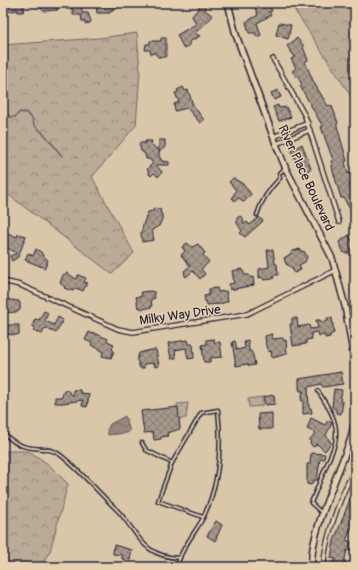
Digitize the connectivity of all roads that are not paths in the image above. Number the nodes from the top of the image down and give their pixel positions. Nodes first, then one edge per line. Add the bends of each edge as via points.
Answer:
1 (228, 3) edge
2 (273, 60) dead end
3 (308, 123) junction
4 (310, 130) junction
5 (273, 137) junction
6 (276, 144) junction
7 (286, 169) junction
8 (257, 215) dead end
9 (339, 222) dead end
10 (336, 270) junction
11 (3, 281) edge
12 (355, 365) edge
13 (318, 391) dead end
14 (355, 421) edge
15 (3, 433) edge
16 (353, 438) edge
17 (142, 443) dead end
18 (172, 463) junction
19 (355, 470) edge
20 (323, 514) junction
21 (203, 517) junction
22 (180, 558) junction
23 (178, 567) edge
24 (312, 567) edge
25 (324, 567) edge

1 - 5 street, River Place Boulevard via 236,35
2 - 3 street
3 - 4 street
3 - 5 street
4 - 6 street
4 - 9 street
5 - 6 street, River Place Boulevard
6 - 7 street, River Place Boulevard
7 - 8 lane via 279,173 280,178 271,187
7 - 10 street, River Place Boulevard
10 - 11 street, Milky Way Drive via 247,314 133,332 118,329 20,285
10 - 12 street, River Place Boulevard
13 - 20 lane via 336,420 337,439 311,503
14 - 16 street
15 - 22 lane via 25,447 58,453 125,516 146,547 156,553
16 - 20 street
17 - 18 lane via 146,450
18 - 21 lane via 158,501
18 - 21 lane via 201,413 218,410 218,469
19 - 25 street via 348,481 325,546
20 - 24 street via 314,545
21 - 22 lane
22 - 23 lane

